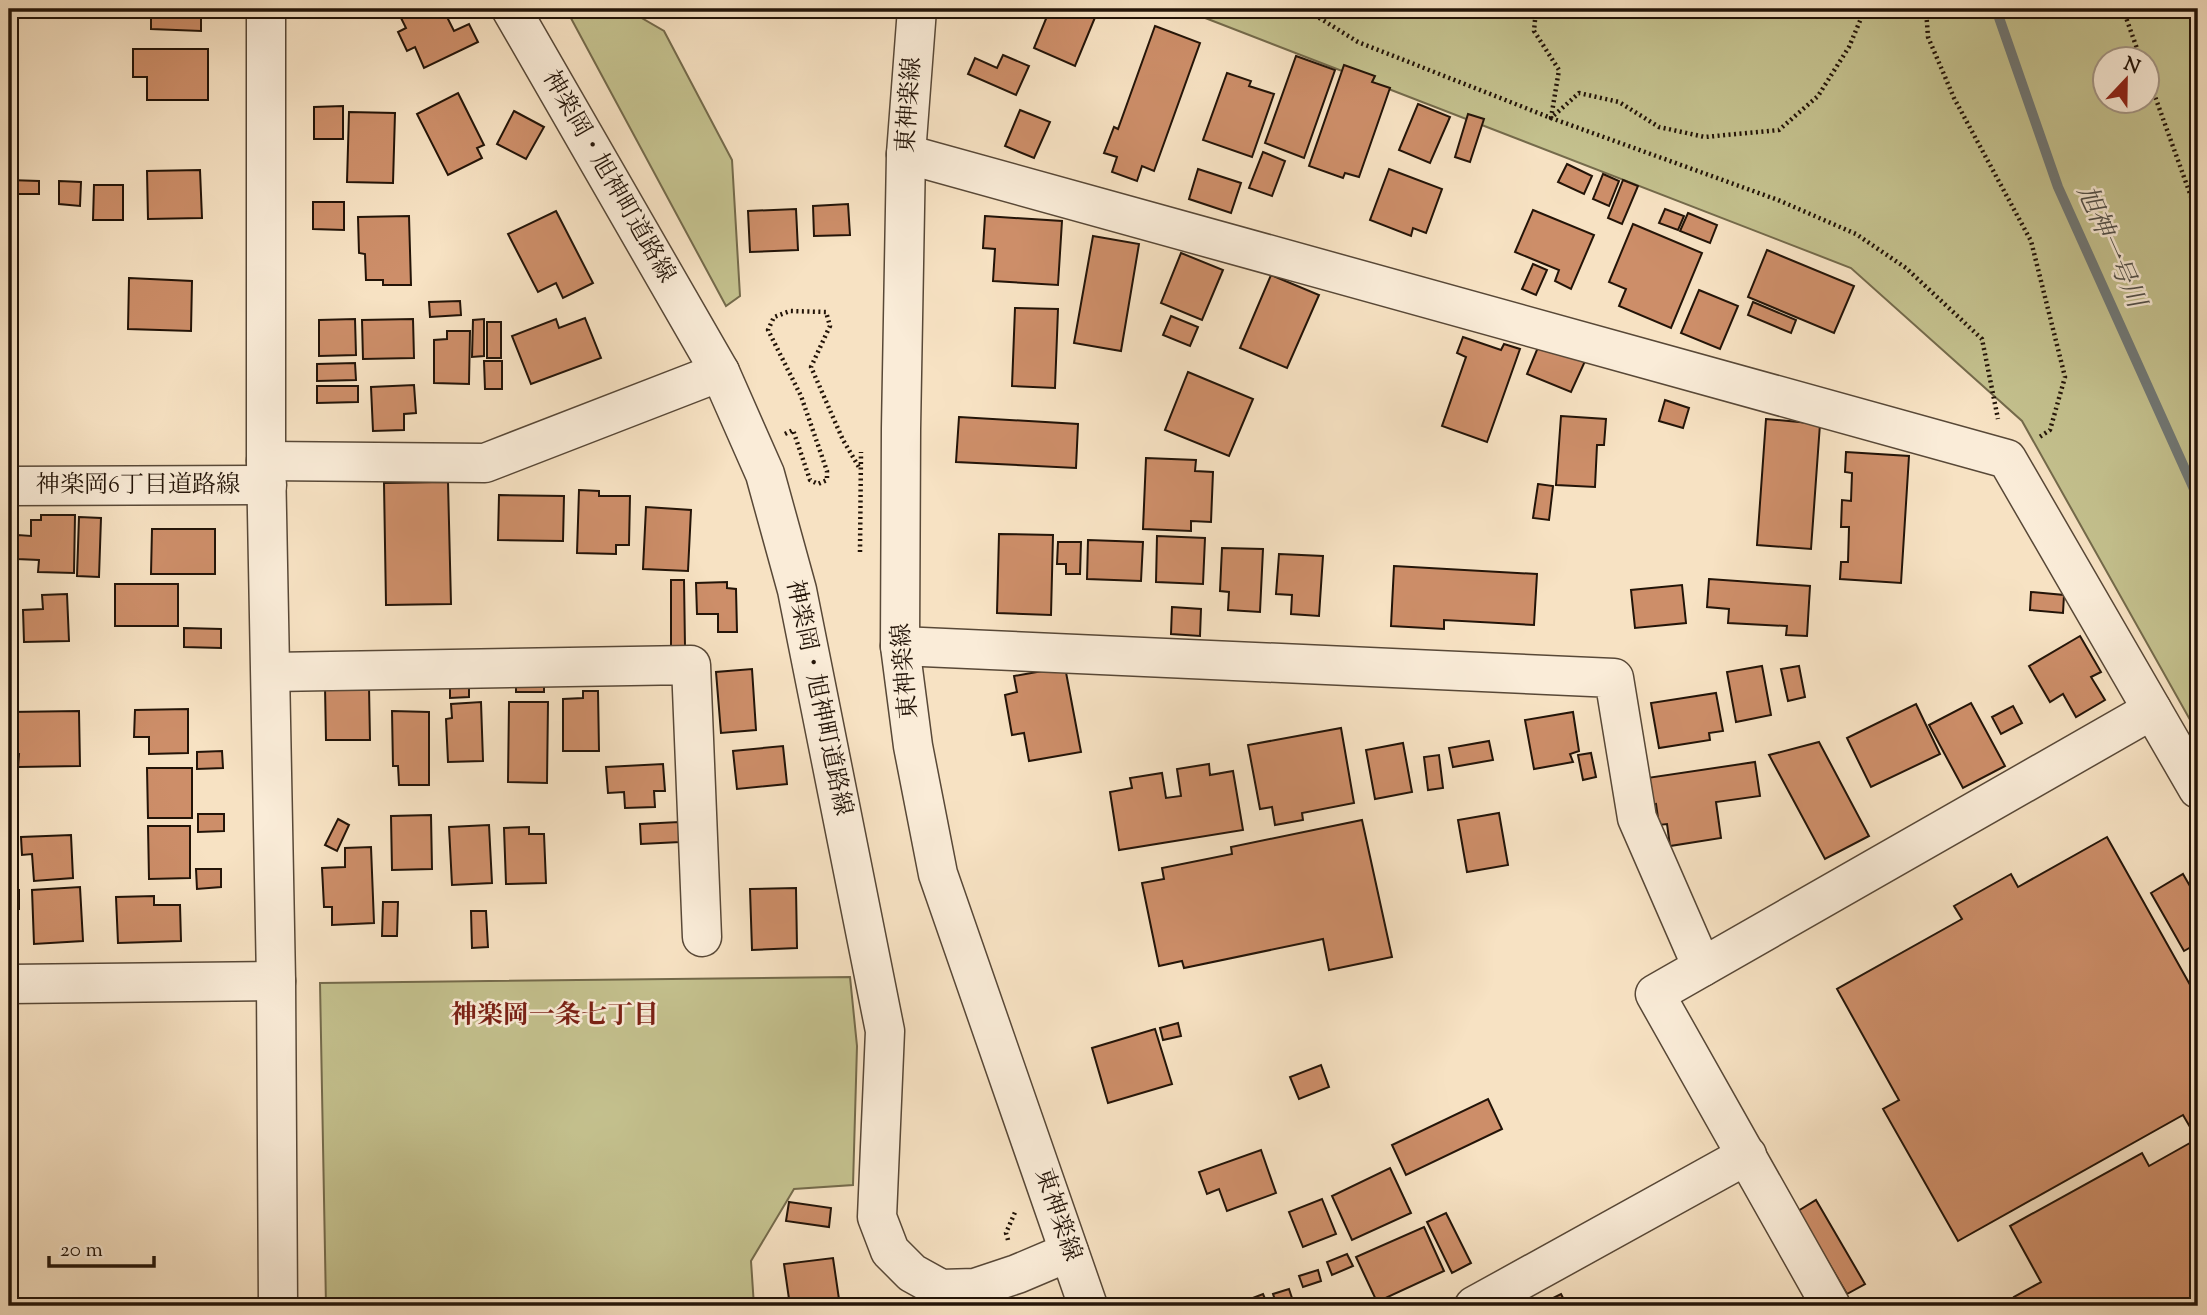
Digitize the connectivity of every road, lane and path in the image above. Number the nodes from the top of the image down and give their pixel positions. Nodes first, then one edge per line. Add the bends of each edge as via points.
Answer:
1 (266, 9) edge
2 (511, 9) edge
3 (917, 9) edge
4 (1305, 9) edge
5 (1536, 9) edge
6 (1865, 9) edge
7 (1926, 9) edge
8 (2123, 9) edge
9 (2136, 46) edge
10 (2161, 116) edge
11 (1551, 118) junction
12 (906, 154) junction
13 (2198, 216) edge
14 (720, 372) junction
15 (779, 437) dead end
16 (2007, 459) junction
17 (860, 469) dead end
18 (267, 473) junction
19 (9, 486) edge
20 (900, 646) junction
21 (272, 672) junction
22 (2152, 710) junction
23 (2198, 789) edge
24 (702, 937) dead end
25 (1702, 967) junction
26 (276, 981) junction
27 (9, 984) edge
28 (1747, 1156) junction
29 (1069, 1252) junction
30 (278, 1306) edge
31 (1088, 1306) edge
32 (1475, 1306) edge
33 (1831, 1306) edge

1 - 18 street
2 - 14 street, 神楽岡・旭神町道路線
3 - 12 street, 東神楽線
4 - 11 path via 1358,42
5 - 11 path via 1534,31 1559,70
6 - 11 path via 1849,47 1818,96 1779,130 1705,136 1659,127 1619,102 1579,93
7 - 16 path via 1928,37 1954,98 2031,241 2064,377 2050,430
8 - 9 path
10 - 13 path
11 - 16 path via 1789,205 1856,234 1906,268 1982,340
12 - 16 street
12 - 20 street, 東神楽線
14 - 18 street, 神楽岡6丁目道路線 via 485,463
14 - 29 street, 神楽岡・旭神町道路線 via 765,474 796,590 871,954 885,1031 877,1217 890,1251 912,1273 941,1289 975,1288
15 - 17 path via 793,430 810,480 818,484 827,480 801,396 768,330 774,317 790,311 826,312 830,326 811,367
16 - 22 street
18 - 19 street, 神楽岡6丁目道路線
18 - 21 street
20 - 25 street via 1614,678 1637,817
20 - 29 street, 東神楽線 via 913,746 938,874
21 - 24 street via 691,665
21 - 26 street
22 - 23 street
22 - 25 street
25 - 28 street via 1655,994
26 - 27 street
26 - 30 street
28 - 32 street
28 - 33 street
29 - 31 street, 東神楽線

